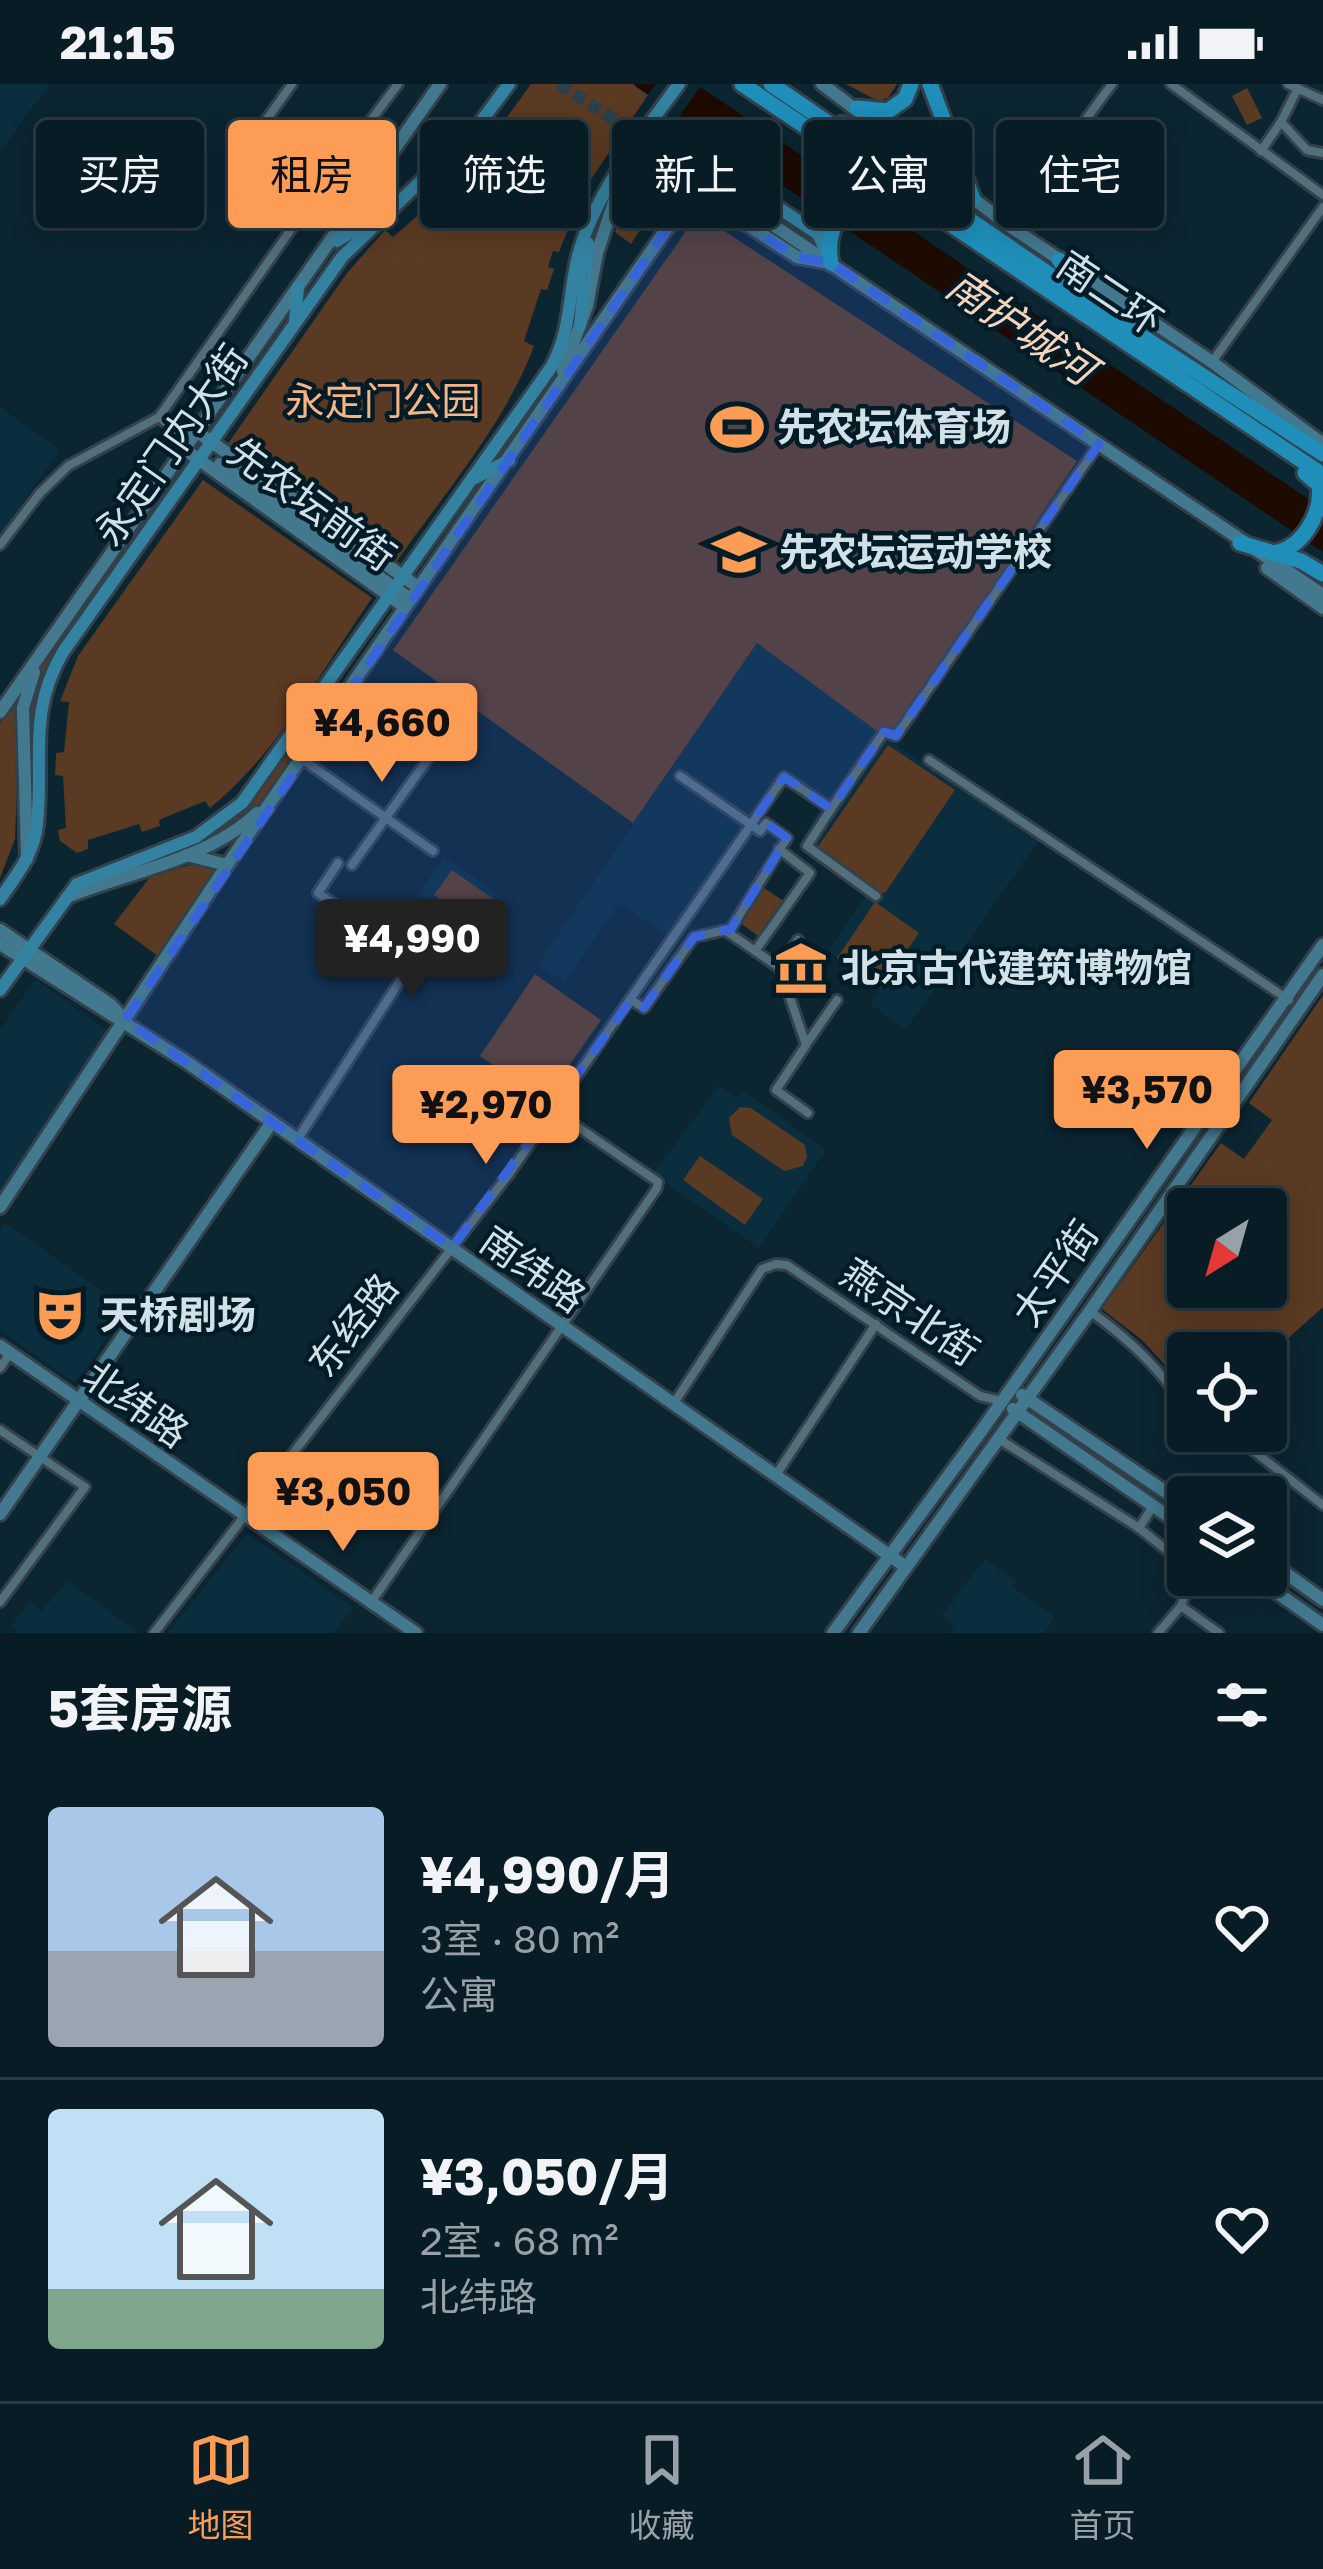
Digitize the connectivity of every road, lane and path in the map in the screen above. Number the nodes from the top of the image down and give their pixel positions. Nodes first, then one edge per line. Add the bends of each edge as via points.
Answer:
1 (292, 84) edge
2 (398, 84) edge
3 (440, 84) edge
4 (508, 84) edge
5 (679, 84) edge
6 (742, 84) edge
7 (771, 84) edge
8 (822, 84) edge
9 (911, 84) edge
10 (930, 84) edge
11 (1112, 84) edge
12 (1171, 84) edge
13 (1293, 86) edge
14 (1323, 100) edge
15 (857, 108) junction
16 (801, 114) junction
17 (266, 120) edge
18 (662, 120) edge
19 (809, 120) edge
20 (817, 120) edge
21 (872, 120) edge
22 (1086, 120) edge
23 (1281, 122) junction
24 (804, 123) edge
25 (1261, 151) junction
26 (1323, 154) edge
27 (612, 185) edge
28 (1323, 195) edge
29 (974, 199) joint
30 (396, 203) edge
31 (780, 204) edge
32 (1323, 207) edge
33 (612, 208) edge
34 (996, 215) edge
35 (780, 224) edge
36 (590, 227) junction
37 (360, 228) edge
38 (370, 228) edge
39 (832, 228) edge
40 (954, 228) edge
41 (1013, 228) edge
42 (828, 233) junction
43 (338, 241) joint
44 (1059, 260) junction
45 (831, 262) junction
46 (316, 263) junction
47 (298, 287) junction
48 (1097, 307) junction
49 (295, 322) junction
50 (580, 326) junction
51 (1212, 362) junction
52 (557, 387) junction
53 (162, 419) junction
54 (1267, 437) junction
55 (1319, 439) edge
56 (191, 440) junction
57 (1099, 444) junction
58 (204, 449) junction
59 (1323, 454) edge
60 (509, 460) junction
61 (1323, 475) edge
62 (468, 482) junction
63 (1322, 507) edge
64 (1240, 542) junction
65 (0, 544) edge
66 (1288, 552) junction
67 (1317, 570) edge
68 (1295, 578) junction
69 (396, 586) junction
70 (1323, 595) edge
71 (412, 597) junction
72 (1323, 608) edge
73 (47, 644) junction
74 (0, 712) edge
75 (448, 731) dead end
76 (301, 759) junction
77 (929, 760) dead end
78 (680, 776) dead end
79 (30, 780) junction
80 (275, 795) junction
81 (831, 809) junction
82 (386, 817) junction
83 (751, 825) junction
84 (779, 849) junction
85 (433, 851) dead end
86 (185, 855) junction
87 (147, 862) junction
88 (338, 863) dead end
89 (352, 865) dead end
90 (227, 866) junction
91 (876, 896) dead end
92 (0, 899) edge
93 (0, 930) edge
94 (725, 931) junction
95 (798, 940) dead end
96 (0, 944) edge
97 (1323, 945) edge
98 (755, 951) junction
99 (25, 954) junction
100 (780, 968) junction
101 (1323, 975) edge
102 (0, 990) edge
103 (1286, 998) junction
104 (631, 1000) junction
105 (837, 1000) dead end
106 (1300, 1008) junction
107 (125, 1020) junction
108 (806, 1045) junction
109 (553, 1110) junction
110 (808, 1113) dead end
111 (272, 1122) junction
112 (297, 1140) junction
113 (0, 1207) edge
114 (452, 1248) junction
115 (1090, 1311) junction
116 (876, 1324) junction
117 (562, 1326) junction
118 (5, 1350) edge
119 (0, 1368) edge
120 (1167, 1379) edge
121 (1012, 1387) junction
122 (1028, 1399) junction
123 (79, 1401) junction
124 (1002, 1401) junction
125 (674, 1403) junction
126 (1018, 1412) junction
127 (0, 1430) edge
128 (999, 1439) junction
129 (1255, 1452) edge
130 (39, 1457) junction
131 (776, 1475) junction
132 (1167, 1493) edge
133 (1154, 1505) junction
134 (1323, 1505) edge
135 (0, 1514) edge
136 (1167, 1514) edge
137 (244, 1515) junction
138 (1139, 1528) junction
139 (1167, 1552) edge
140 (890, 1556) junction
141 (906, 1567) junction
142 (1287, 1574) edge
143 (1184, 1596) edge
144 (1283, 1596) edge
145 (1323, 1600) edge
146 (0, 1602) edge
147 (371, 1603) junction
148 (1181, 1606) junction
149 (1322, 1622) edge
150 (154, 1633) edge
151 (416, 1633) edge
152 (833, 1633) edge
153 (859, 1633) edge
154 (1158, 1633) edge
155 (1219, 1633) edge

1 - 17 street
2 - 53 street
3 - 46 street
4 - 30 main road, 永定门内大街 via 477,127
5 - 18 main road
6 - 16 highway, 南二环
7 - 16 highway, 南二环
8 - 15 street
9 - 15 highway via 888,111
10 - 29 highway
11 - 22 street
12 - 25 street
13 - 14 street
13 - 23 street
15 - 21 street
16 - 19 highway, 南二环
16 - 20 highway
16 - 24 highway
16 - 48 highway, 南二环
23 - 25 street
23 - 26 street via 1307,150
25 - 28 street
27 - 36 main road
29 - 34 street
31 - 42 main road
32 - 51 street
33 - 50 street
35 - 45 street
36 - 50 main road
36 - 62 main road via 567,337
37 - 43 main road
38 - 49 main road, 永定门内大街
39 - 42 highway
40 - 54 highway, 南二环
41 - 44 street
42 - 45 highway
43 - 46 street
44 - 48 highway
44 - 51 street
45 - 52 street via 797,256 713,201 692,198
45 - 57 street
46 - 47 street
47 - 49 main road
47 - 56 street
48 - 59 highway, 南二环
49 - 58 main road, 永定门内大街
50 - 52 street
51 - 55 street
52 - 60 street
53 - 56 street
53 - 65 street via 68,466
54 - 61 highway, 南二环
54 - 63 highway via 1319,485
56 - 58 street, 先农坛前街
56 - 58 street, 先农坛前街
56 - 73 street
57 - 64 street
57 - 81 street via 896,736 884,732
58 - 69 street, 先农坛前街
58 - 69 street, 先农坛前街
58 - 79 main road, 永定门内大街 via 54,667
60 - 62 main road
60 - 71 street
62 - 69 main road
63 - 66 highway
64 - 66 highway
64 - 72 street
66 - 67 highway
66 - 68 street
67 - 68 highway via 1295,568
68 - 70 street
69 - 71 street, 先农坛前街
69 - 71 street, 先农坛前街
69 - 87 main road via 242,802
71 - 76 street
73 - 74 street
73 - 79 street via 23,708
75 - 82 street
76 - 80 street
76 - 82 street
77 - 103 street
78 - 83 street
79 - 92 main road, 永定门内大街 via 37,828 28,859
80 - 86 street via 233,832
80 - 90 street
81 - 83 street, 东经路 via 784,777
81 - 91 street via 807,846
82 - 85 street
82 - 89 street
83 - 84 street via 760,831 766,823 787,838
83 - 104 street, 东经路
84 - 94 street
84 - 98 street via 810,873
86 - 87 street
86 - 90 street
87 - 99 main road via 77,884
88 - 112 street via 318,893 414,959
90 - 107 street
93 - 99 street
94 - 98 street
94 - 104 street via 694,937 644,1008
95 - 100 street
96 - 99 street
97 - 103 street, 太平街
98 - 100 street
99 - 102 main road
99 - 107 street, 南纬路
100 - 108 street
101 - 106 street, 太平街
103 - 106 street
103 - 121 street, 太平街
104 - 109 street, 东经路
105 - 108 street
106 - 115 street, 太平街
107 - 111 street, 南纬路
107 - 113 street
108 - 110 street via 776,1090
109 - 114 street, 东经路
109 - 117 street via 658,1183
111 - 112 street, 南纬路
111 - 123 street
112 - 114 street, 南纬路
114 - 117 street, 南纬路
114 - 137 street, 东经路
115 - 120 street
115 - 122 street, 太平街
116 - 124 street, 燕京北街 via 980,1396
116 - 125 street, 燕京北街 via 787,1265 762,1269
116 - 131 street
117 - 125 street, 南纬路
117 - 147 street
118 - 119 street
118 - 123 street, 北纬路
121 - 122 street
121 - 124 street, 太平街
122 - 126 street, 太平街
122 - 132 street
123 - 130 street
123 - 137 street, 北纬路
124 - 126 street
124 - 140 street, 太平街
125 - 131 street, 南纬路
126 - 128 street, 太平街
126 - 133 street
127 - 130 street
128 - 138 street
128 - 141 street, 太平街
129 - 134 street
130 - 135 street
130 - 146 street via 85,1487
131 - 140 street, 南纬路
133 - 136 street
133 - 138 street
137 - 147 street, 北纬路
137 - 150 street, 东经路
138 - 139 street
140 - 141 street, 南纬路
140 - 152 street, 太平街
141 - 153 street, 太平街
142 - 145 street
143 - 148 street
144 - 149 street
147 - 151 street, 北纬路
148 - 154 street
148 - 155 street

